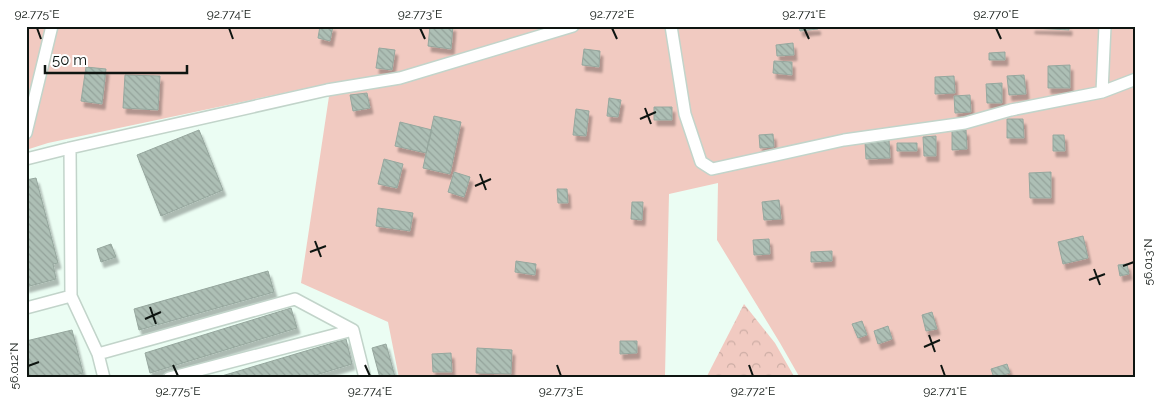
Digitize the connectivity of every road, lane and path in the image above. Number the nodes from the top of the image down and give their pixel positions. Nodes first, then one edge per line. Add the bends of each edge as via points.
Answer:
1 (52, 26) edge
2 (573, 26) edge
3 (671, 26) edge
4 (1105, 26) edge
5 (1136, 79) edge
6 (1102, 92) junction
7 (26, 133) edge
8 (70, 148) junction
9 (26, 159) edge
10 (71, 296) junction
11 (26, 308) edge
12 (353, 330) junction
13 (98, 354) junction
14 (104, 378) edge
15 (169, 378) edge
16 (365, 378) edge

1 - 7 lane
2 - 8 lane via 400,78 326,90
3 - 6 lane via 685,114 701,162 712,169 844,140 965,123 1011,110
4 - 6 lane
5 - 6 lane
8 - 9 lane
8 - 10 lane
10 - 11 lane
10 - 13 lane
12 - 13 lane via 295,299
12 - 15 lane
12 - 16 lane
13 - 14 lane

